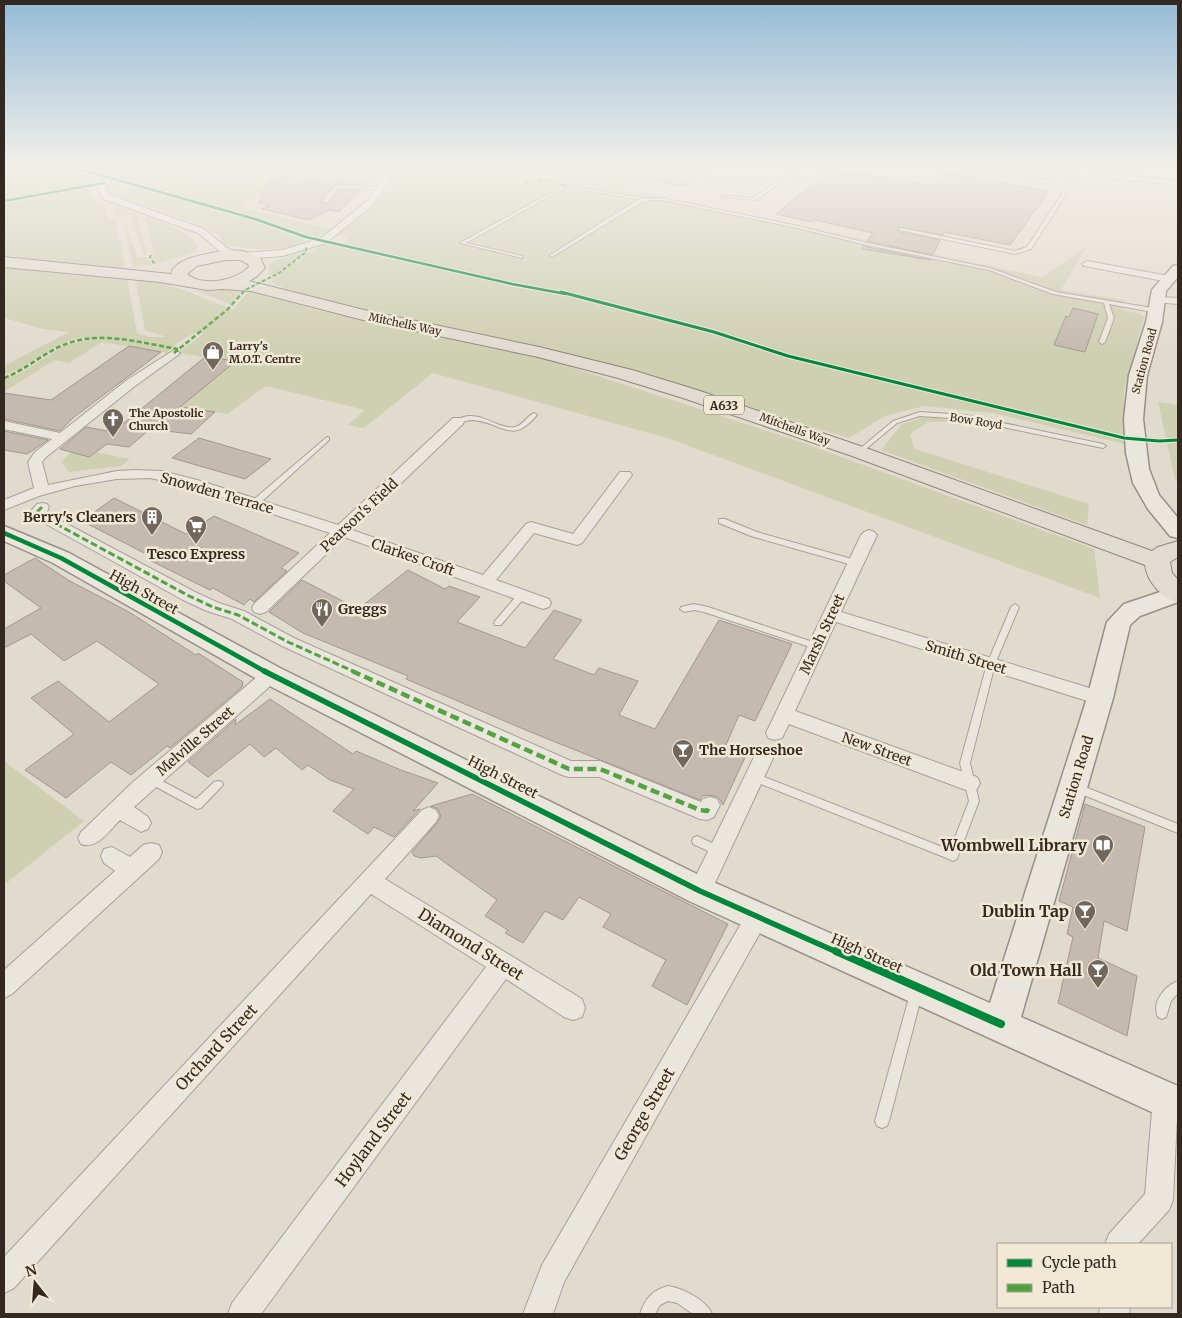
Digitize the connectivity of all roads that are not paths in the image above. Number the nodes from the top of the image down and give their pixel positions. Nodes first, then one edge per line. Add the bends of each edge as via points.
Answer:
1 (194, 229) edge
2 (340, 229) edge
3 (488, 229) edge
4 (596, 229) edge
5 (803, 229) edge
6 (901, 229) dead end
7 (1041, 229) edge
8 (213, 242) junction
9 (283, 253) junction
10 (239, 255) junction
11 (552, 256) dead end
12 (520, 257) dead end
13 (197, 260) junction
14 (4, 262) edge
15 (1087, 264) dead end
16 (258, 266) junction
17 (116, 272) junction
18 (182, 280) junction
19 (1172, 280) edge
20 (224, 284) junction
21 (278, 292) junction
22 (1178, 301) edge
23 (1106, 302) junction
24 (1158, 305) junction
25 (1102, 342) dead end
26 (174, 353) dead end
27 (534, 415) dead end
28 (458, 421) joint
29 (4, 425) edge
30 (62, 437) junction
31 (326, 439) dead end
32 (1103, 446) dead end
33 (859, 452) junction
34 (625, 475) dead end
35 (42, 499) junction
36 (255, 503) junction
37 (4, 506) edge
38 (722, 521) dead end
39 (1178, 531) edge
40 (4, 532) edge
41 (341, 532) junction
42 (869, 535) dead end
43 (1168, 555) edge
44 (856, 563) junction
45 (486, 582) junction
46 (1178, 594) edge
47 (522, 595) junction
48 (543, 603) dead end
49 (260, 608) dead end
50 (1015, 608) dead end
51 (684, 609) dead end
52 (831, 615) junction
53 (498, 623) dead end
54 (816, 646) junction
55 (990, 664) junction
56 (271, 675) junction
57 (1100, 698) junction
58 (784, 715) junction
59 (775, 733) dead end
60 (764, 756) dead end
61 (754, 777) junction
62 (151, 778) junction
63 (970, 782) junction
64 (218, 785) dead end
65 (1073, 786) junction
66 (710, 805) dead end
67 (119, 808) junction
68 (429, 816) dead end
69 (141, 823) dead end
70 (1178, 828) edge
71 (88, 838) dead end
72 (697, 841) dead end
73 (718, 851) junction
74 (151, 852) dead end
75 (112, 856) dead end
76 (131, 870) junction
77 (368, 881) junction
78 (700, 891) junction
79 (757, 917) junction
80 (503, 964) junction
81 (4, 986) edge
82 (1178, 987) edge
83 (918, 988) junction
84 (573, 1008) dead end
85 (1162, 1013) dead end
86 (1001, 1024) junction
87 (1172, 1102) edge
88 (882, 1121) dead end
89 (1120, 1243) edge
90 (4, 1278) edge
91 (243, 1314) edge
92 (538, 1314) edge
93 (647, 1314) edge
94 (705, 1314) edge

1 - 8 street
2 - 9 street via 306,247
3 - 12 lane via 462,243
4 - 11 lane
5 - 23 lane via 953,260 1002,272 1055,293
6 - 7 lane via 1015,253 1028,248
8 - 10 street
8 - 13 street
9 - 10 street
9 - 16 street
10 - 13 main road
10 - 16 main road via 255,261
13 - 17 main road
13 - 18 main road via 180,271
14 - 17 main road
15 - 19 street
16 - 20 main road via 244,278
16 - 21 main road, Mitchells Way / A633 via 258,276
17 - 18 main road
18 - 20 main road via 201,285
19 - 24 main road, Station Road via 1159,290
20 - 21 main road, Mitchells Way
21 - 33 main road, Mitchells Way / A633 via 363,316 486,340 625,374 753,414
22 - 24 street
23 - 24 lane
23 - 25 lane via 1111,318
24 - 39 main road, Station Road via 1138,376 1134,407 1136,450 1141,478 1149,496
26 - 30 street
27 - 28 lane via 521,428 472,418
28 - 41 street, Pearson's Field
29 - 30 street
30 - 35 street via 35,462
31 - 36 lane
32 - 33 lane, Bow Royd via 965,417 920,414 895,422
33 - 43 main road, Mitchells Way / A633
34 - 45 street via 577,540 531,527
35 - 36 street, Snowden Terrace via 116,474 135,473 169,478
35 - 37 street, Snowden Terrace via 19,498
35 - 66 street, High Street via 37,512 40,517 213,608 238,615 288,642 569,769 595,768 655,789 700,810 707,811
36 - 41 street, Snowden Terrace
38 - 44 lane via 754,534
40 - 56 main road, High Street via 61,558
41 - 45 street, Clarkes Croft
41 - 49 street, Pearson's Field
42 - 44 street, Marsh Street
43 - 46 main road, Station Road via 1157,569 1160,577
44 - 52 street, Marsh Street
45 - 47 street, Clarkes Croft
46 - 57 main road, Station Road via 1132,610 1119,622
47 - 48 street, Clarkes Croft
47 - 53 lane
50 - 55 lane
51 - 54 lane via 705,609
52 - 54 street, Marsh Street
52 - 55 street, Smith Street
54 - 58 street, Marsh Street
55 - 57 street, Smith Street
55 - 63 lane via 965,763
56 - 62 street, Melville Street
56 - 78 main road, High Street
57 - 65 main road, Station Road
58 - 59 street, Marsh Street
58 - 63 street, New Street
60 - 61 street
61 - 63 lane via 953,856 974,801
61 - 73 street
62 - 64 lane via 197,805
62 - 67 street, Melville Street
65 - 70 lane
65 - 86 main road, Station Road
67 - 69 street
67 - 71 street, Melville Street
68 - 77 street, Orchard Street
72 - 73 lane
73 - 78 street
74 - 76 street
75 - 76 street
76 - 81 street
77 - 80 street, Diamond Street
77 - 90 street, Orchard Street
78 - 79 main road, High Street
79 - 83 main road, High Street
79 - 92 street, George Street via 552,1275
80 - 84 street, Diamond Street
80 - 91 street, Hoyland Street
82 - 85 lane via 1164,999
83 - 86 main road, High Street
83 - 88 lane
86 - 87 main road, High Street
87 - 89 street via 1160,1200
93 - 94 lane via 655,1300 665,1293 678,1294

